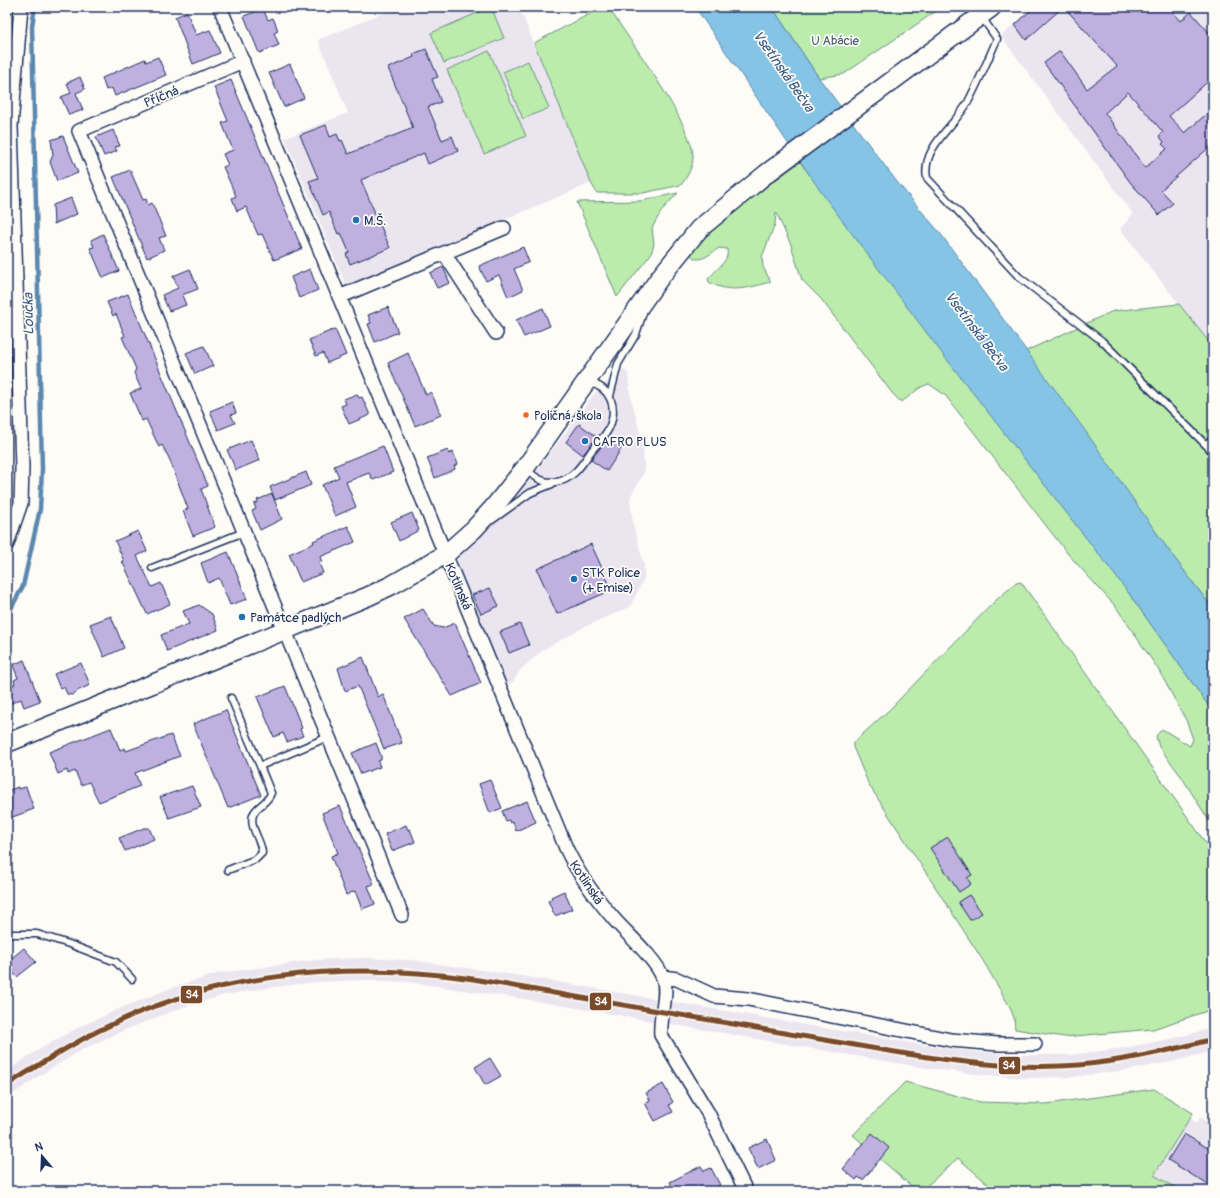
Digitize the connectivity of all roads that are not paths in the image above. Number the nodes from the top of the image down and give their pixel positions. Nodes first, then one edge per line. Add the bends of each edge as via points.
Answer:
1 (21, 7) edge
2 (220, 7) edge
3 (986, 11) edge
4 (242, 61) junction
5 (9, 125) edge
6 (504, 228) dead end
7 (444, 253) junction
8 (648, 296) junction
9 (339, 297) junction
10 (496, 333) dead end
11 (586, 382) junction
12 (610, 396) junction
13 (1213, 439) edge
14 (1206, 444) junction
15 (1213, 452) edge
16 (525, 468) junction
17 (558, 482) junction
18 (474, 528) junction
19 (244, 532) junction
20 (7, 544) edge
21 (446, 554) junction
22 (152, 568) dead end
23 (285, 630) junction
24 (231, 698) dead end
25 (328, 737) junction
26 (7, 743) edge
27 (260, 766) junction
28 (228, 870) dead end
29 (402, 915) dead end
30 (7, 934) edge
31 (663, 977) junction
32 (132, 979) dead end
33 (1035, 1044) dead end
34 (746, 1191) edge

1 - 5 street
2 - 4 street, Kotlinská
3 - 8 main road via 766,174 699,229
3 - 14 lane via 997,40 968,102 932,150 925,170 927,178 1019,277 1102,341
4 - 9 street, Kotlinská
4 - 19 street, Příčná via 79,131
5 - 20 street via 22,467 21,502
6 - 7 street
7 - 9 street
7 - 10 street
8 - 11 main road
8 - 12 lane via 636,334 618,364
9 - 21 street, Kotlinská
11 - 12 lane via 604,389
11 - 16 main road
12 - 17 lane via 613,406 608,429 576,471
13 - 14 lane
14 - 15 lane
16 - 17 lane via 539,480
16 - 18 main road
17 - 18 lane via 530,493 498,516
18 - 21 main road
19 - 22 lane
19 - 23 street
21 - 23 main road via 392,585
21 - 31 street, Kotlinská via 573,863 596,897 654,963
23 - 25 street
23 - 26 main road
24 - 27 lane
25 - 27 lane
25 - 29 street
27 - 28 lane via 271,793 266,803 257,810 252,822 262,853
30 - 32 lane via 37,934 69,944 116,962
31 - 33 street via 677,979 714,996 748,999 951,1040
31 - 34 street via 665,992 660,1022 661,1035 708,1113

